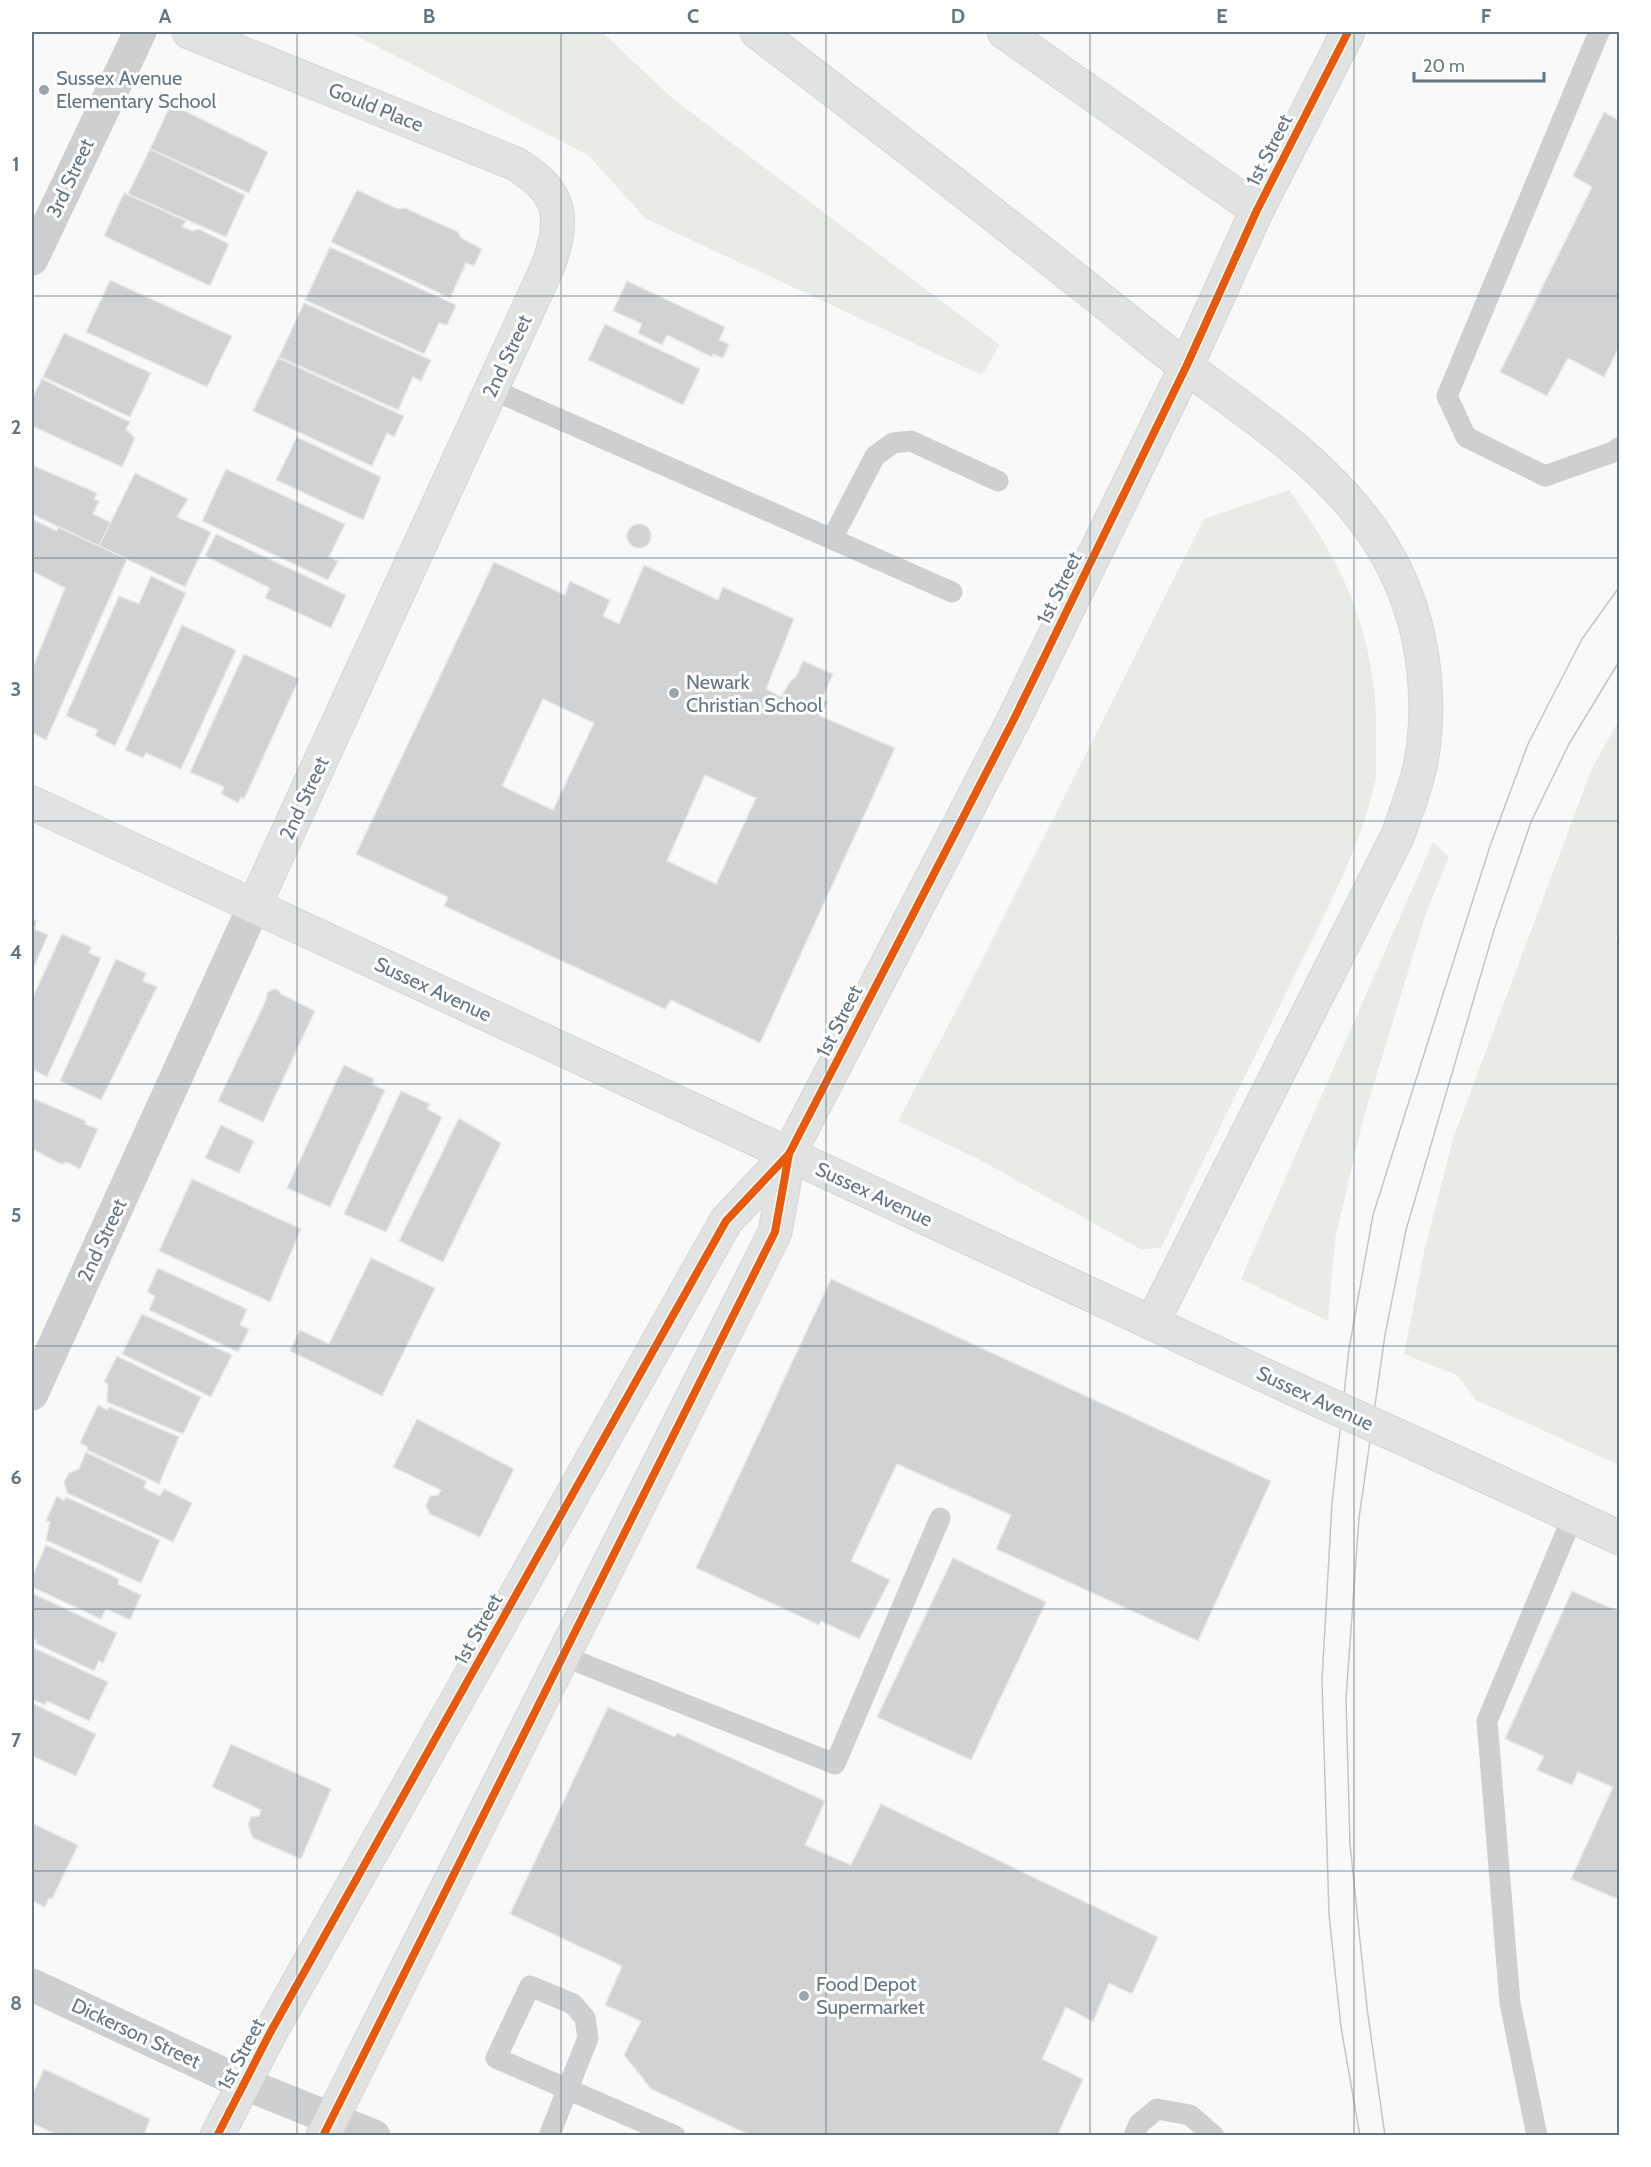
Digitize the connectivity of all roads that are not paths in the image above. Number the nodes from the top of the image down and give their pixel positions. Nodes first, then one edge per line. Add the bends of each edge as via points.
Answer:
1 (140, 32) edge
2 (189, 32) edge
3 (757, 32) edge
4 (1004, 32) edge
5 (1348, 32) edge
6 (1599, 32) edge
7 (553, 197) joint
8 (1257, 210) junction
9 (32, 259) edge
10 (1186, 367) junction
11 (492, 389) junction
12 (1620, 447) edge
13 (998, 481) dead end
14 (832, 539) junction
15 (952, 592) dead end
16 (32, 803) edge
17 (254, 906) junction
18 (789, 1154) junction
19 (1152, 1323) junction
20 (32, 1394) edge
21 (1573, 1516) junction
22 (940, 1518) dead end
23 (1620, 1538) edge
24 (563, 1656) junction
25 (32, 1985) edge
26 (243, 2083) junction
27 (569, 2088) junction
28 (327, 2127) edge
29 (217, 2136) edge
30 (374, 2136) edge
31 (549, 2136) edge
32 (675, 2136) edge
33 (1134, 2136) edge
34 (1214, 2136) edge
35 (1538, 2136) edge

1 - 9 street, 3rd Street
2 - 7 main road, Gould Place via 516,164 543,183
3 - 10 main road
4 - 8 main road
5 - 8 main road, 1st Street
6 - 12 lane via 1447,396 1466,437 1545,476
7 - 11 main road, 2nd Street via 557,224 553,250
8 - 10 main road, 1st Street
10 - 18 main road, 1st Street via 1014,719
10 - 19 main road via 1333,482 1382,544 1413,613 1425,686 1425,722 1421,763 1397,837
11 - 14 lane
11 - 17 main road, 2nd Street
13 - 14 lane via 911,441 893,443 875,456
14 - 15 lane
16 - 17 main road, Sussex Avenue
17 - 18 main road, Sussex Avenue
17 - 20 street, 2nd Street
18 - 19 main road, Sussex Avenue
18 - 24 main road, 1st Street via 775,1232
18 - 26 main road, 1st Street via 726,1221
19 - 21 main road, Sussex Avenue, bridge
21 - 23 main road, Sussex Avenue
21 - 35 lane via 1487,1721 1510,2003
22 - 24 lane via 835,1764
24 - 28 main road, 1st Street
25 - 26 street, Dickerson Street
26 - 28 street, Dickerson Street
26 - 29 main road, 1st Street
27 - 27 lane via 496,2058 530,1986 573,2004 585,2018 588,2038
27 - 31 lane
27 - 32 lane
28 - 30 street, Dickerson Street
33 - 34 lane via 1140,2124 1157,2109 1191,2115

